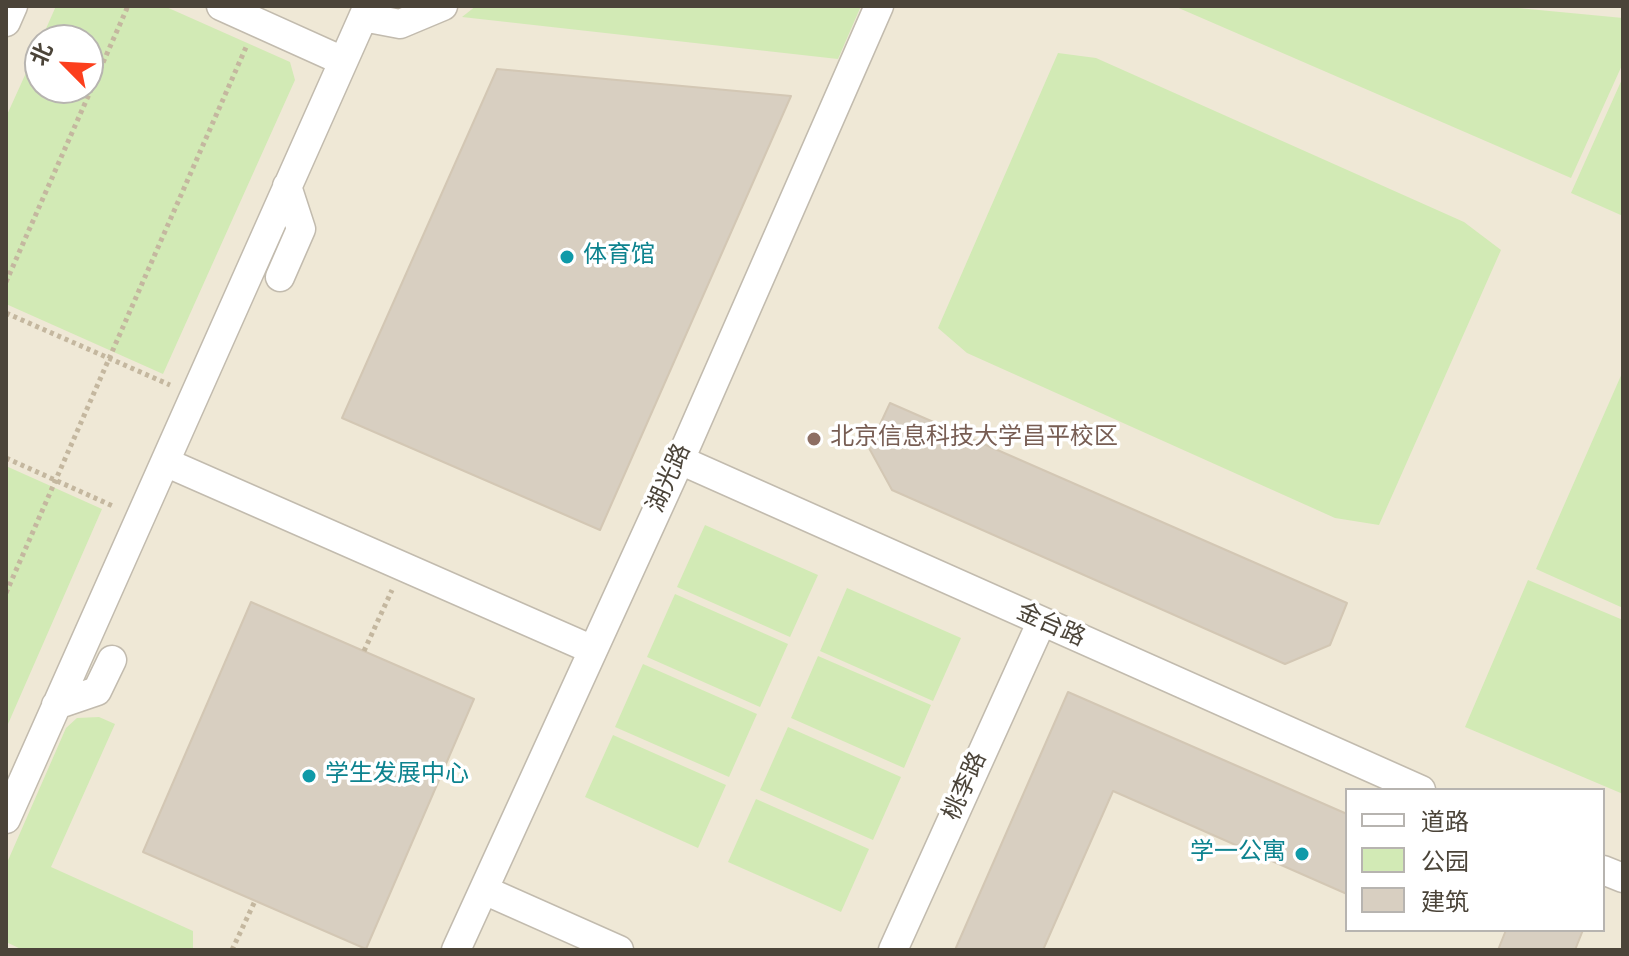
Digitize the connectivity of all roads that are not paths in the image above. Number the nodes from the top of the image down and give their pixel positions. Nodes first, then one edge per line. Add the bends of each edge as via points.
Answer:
1 (13, 6) edge
2 (221, 6) edge
3 (443, 6) edge
4 (879, 6) edge
5 (365, 12) edge
6 (6, 22) edge
7 (343, 61) junction
8 (287, 186) junction
9 (280, 277) dead end
10 (680, 460) junction
11 (165, 462) junction
12 (1041, 623) junction
13 (593, 650) junction
14 (112, 660) dead end
15 (56, 705) junction
16 (1416, 788) edge
17 (6, 819) edge
18 (484, 890) junction
19 (456, 950) edge
20 (619, 950) edge
21 (893, 950) edge

1 - 6 street
2 - 7 street
3 - 5 street via 400,24
4 - 10 street, 湖光路
5 - 7 street
7 - 8 street
8 - 9 street via 301,229
8 - 11 street
10 - 12 street, 金台路
10 - 13 street, 湖光路
11 - 13 street
11 - 15 street
12 - 16 street, 金台路
12 - 21 street, 桃李路
13 - 18 street, 湖光路
14 - 15 street via 97,691
15 - 17 street
18 - 19 street, 湖光路
18 - 20 street

